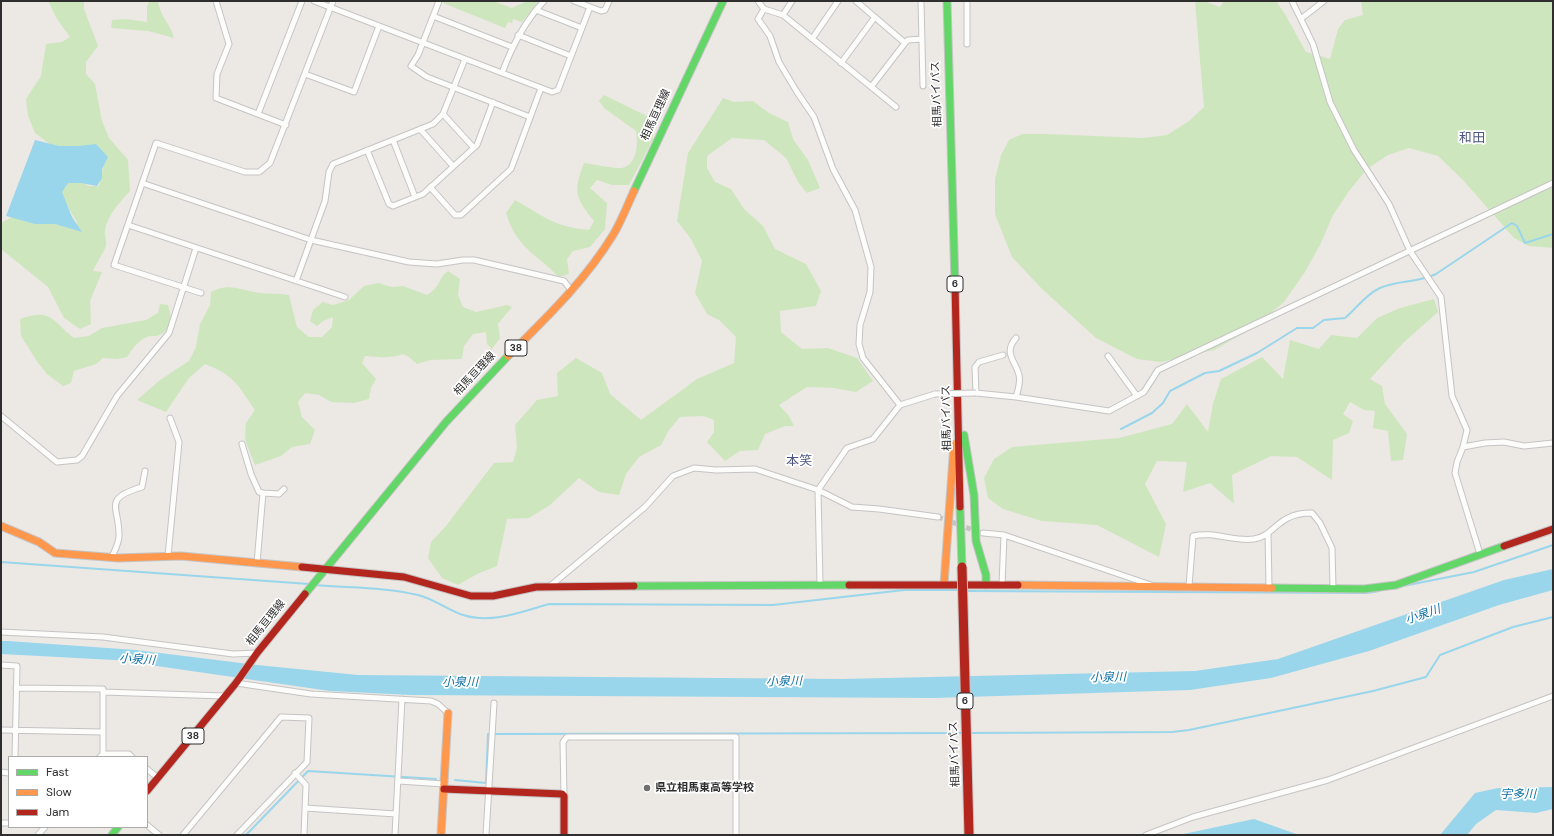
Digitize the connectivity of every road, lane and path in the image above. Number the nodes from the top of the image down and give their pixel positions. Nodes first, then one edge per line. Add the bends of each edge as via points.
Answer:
1 (216, 1) edge
2 (302, 1) edge
3 (314, 1) edge
4 (333, 1) edge
5 (439, 1) edge
6 (544, 1) edge
7 (574, 1) edge
8 (609, 1) edge
9 (723, 1) edge
10 (758, 1) edge
11 (792, 1) edge
12 (838, 1) edge
13 (856, 1) edge
14 (921, 1) edge
15 (947, 1) edge
16 (967, 1) edge
17 (1292, 1) edge
18 (1324, 1) edge
19 (331, 7) junction
20 (590, 7) junction
21 (764, 9) junction
22 (536, 10) junction
23 (783, 15) junction
24 (433, 16) junction
25 (875, 17) junction
26 (1302, 18) junction
27 (379, 26) junction
28 (582, 28) junction
29 (518, 35) junction
30 (812, 39) junction
31 (922, 39) junction
32 (423, 43) junction
33 (906, 43) junction
34 (967, 44) dead end
35 (512, 47) junction
36 (571, 56) junction
37 (465, 59) junction
38 (842, 63) junction
39 (502, 73) junction
40 (305, 74) junction
41 (923, 86) dead end
42 (454, 87) junction
43 (871, 87) junction
44 (541, 88) junction
45 (493, 102) junction
46 (896, 107) dead end
47 (258, 114) junction
48 (443, 114) junction
49 (530, 117) junction
50 (286, 125) junction
51 (420, 129) junction
52 (393, 140) junction
53 (474, 148) junction
54 (367, 150) junction
55 (453, 166) junction
56 (142, 183) junction
57 (1553, 183) edge
58 (430, 187) junction
59 (416, 197) junction
60 (128, 224) junction
61 (311, 240) junction
62 (196, 248) junction
63 (1410, 251) junction
64 (296, 281) junction
65 (183, 287) junction
66 (571, 290) junction
67 (201, 293) dead end
68 (345, 297) dead end
69 (1016, 338) dead end
70 (1003, 355) dead end
71 (1108, 356) dead end
72 (976, 393) junction
73 (1137, 396) junction
74 (1016, 397) junction
75 (958, 402) junction
76 (900, 405) junction
77 (1, 416) edge
78 (170, 418) dead end
79 (1553, 443) edge
80 (242, 444) dead end
81 (1463, 447) junction
82 (145, 471) dead end
83 (284, 489) dead end
84 (818, 490) junction
85 (263, 493) junction
86 (938, 517) tunnel mouth
87 (1, 526) edge
88 (1553, 529) edge
89 (983, 533) tunnel mouth
90 (1268, 533) junction
91 (1004, 535) junction
92 (1480, 554) junction
93 (168, 556) junction
94 (112, 558) junction
95 (257, 564) junction
96 (325, 570) junction
97 (820, 584) junction
98 (944, 584) junction
99 (986, 585) junction
100 (1002, 585) junction
101 (1154, 586) junction
102 (1189, 586) junction
103 (549, 587) junction
104 (1269, 587) junction
105 (1332, 588) junction
106 (1, 632) edge
107 (255, 656) junction
108 (1, 666) edge
109 (237, 681) junction
110 (16, 688) junction
111 (103, 692) junction
112 (225, 696) junction
113 (1553, 696) edge
114 (402, 699) junction
115 (494, 703) dead end
116 (448, 713) joint
117 (1, 730) edge
118 (15, 731) junction
119 (103, 732) junction
120 (102, 755) edge
121 (15, 756) edge
122 (131, 756) edge
123 (148, 770) edge
124 (296, 773) junction
125 (158, 778) junction
126 (399, 778) junction
127 (444, 787) junction
128 (148, 790) edge
129 (489, 792) junction
130 (564, 796) junction
131 (305, 808) junction
132 (396, 814) junction
133 (148, 826) edge
134 (159, 835) edge
135 (183, 835) edge
136 (237, 835) edge
137 (304, 835) edge
138 (395, 835) edge
139 (441, 835) edge
140 (486, 835) edge
141 (564, 835) edge
142 (736, 835) edge
143 (969, 835) edge
144 (1146, 835) edge

1 - 47 street via 229,44 217,74 216,98
2 - 47 street
3 - 19 street
4 - 19 street
5 - 24 street
6 - 22 street
7 - 20 street
8 - 20 street via 605,10 601,12
9 - 66 main road, 相馬亘理線 / 38 via 613,235 598,258
10 - 21 street
11 - 23 street
12 - 30 street
13 - 25 street
14 - 31 street
15 - 75 main road, 相馬バイパス / 6
16 - 34 street
17 - 26 street
18 - 26 street
19 - 27 street
19 - 40 street
20 - 28 street
21 - 23 street
21 - 76 street via 758,19 770,36 779,62 814,117 833,169 855,210 871,267 870,292 860,325 858,344 863,358
22 - 28 street
22 - 29 street
23 - 30 street
24 - 32 street
24 - 35 street
25 - 33 street
25 - 38 street
26 - 63 street via 1313,44 1330,102 1354,150 1389,204
27 - 32 street
27 - 40 street via 354,92
28 - 36 street
29 - 35 street
29 - 36 street
30 - 38 street
31 - 33 street via 908,40
31 - 41 street
32 - 37 street
32 - 42 street via 411,66 427,77
33 - 43 street
35 - 39 street
36 - 44 street via 558,90 552,92
37 - 39 street
37 - 42 street
38 - 43 street
39 - 44 street
40 - 50 street
42 - 45 street
42 - 48 street
43 - 46 street
44 - 49 street
45 - 49 street
45 - 53 street
47 - 50 street
48 - 51 street via 433,124
48 - 53 street
49 - 58 street via 511,169 461,215 455,215
50 - 56 street via 270,163 259,172 245,172 156,143
51 - 52 street
51 - 55 street
52 - 54 street
52 - 59 street
53 - 55 street
54 - 59 street via 389,204 393,206
54 - 61 street via 337,162 330,168 325,201
55 - 58 street
56 - 60 street
56 - 61 street
57 - 63 street
58 - 59 street
60 - 62 street
60 - 65 street via 114,265
61 - 64 street
61 - 66 street via 409,262 437,264 474,260 564,281
62 - 64 street
62 - 65 street
63 - 73 street via 1158,370 1144,392
63 - 81 street via 1441,297 1452,396 1467,430
64 - 68 street
65 - 67 street
65 - 77 street via 165,340 117,396 82,456 77,460 57,462
66 - 96 main road, 相馬亘理線 / 38 via 447,421
69 - 74 street via 1011,344 1010,351 1019,376
70 - 72 street via 979,362 975,366
71 - 73 street
72 - 74 street
72 - 76 street, bridge via 935,394
73 - 74 street via 1109,411
75 - 98 main road
75 - 99 main road via 974,494 976,541 986,575
75 - 143 main road, 相馬バイパス / 6, bridge
76 - 84 street via 873,438 846,448
78 - 93 street via 179,442
79 - 81 street via 1524,446 1504,442
80 - 85 street via 251,474 259,492
81 - 92 street via 1456,462 1455,473
82 - 94 street via 142,487 126,492 115,503 119,536
83 - 85 street via 279,494
84 - 86 street via 852,507
84 - 97 street
84 - 103 street via 755,469 694,468 673,476 645,507
85 - 95 street
87 - 94 main road via 39,542 55,553
88 - 92 main road
89 - 91 street
90 - 102 street via 1254,539 1214,534 1193,536
90 - 104 street
90 - 105 street via 1288,517 1312,513 1332,548
91 - 100 street
91 - 101 street
92 - 105 main road via 1396,585 1364,589
93 - 94 main road
93 - 95 main road
95 - 96 main road
96 - 103 main road via 404,577 471,596 493,596 536,587
96 - 107 main road, 相馬亘理線 / 38
97 - 98 main road
97 - 103 main road
98 - 99 main road
99 - 100 main road
100 - 101 main road
101 - 102 main road
102 - 104 main road
104 - 105 main road
106 - 107 street via 103,637
107 - 109 main road, 38
108 - 110 street via 16,666
109 - 112 main road, 38
109 - 114 street via 311,694
110 - 111 street via 103,689
110 - 118 street
111 - 112 street
111 - 119 street
112 - 125 main road, 38
113 - 144 street via 1328,780 1193,817
114 - 116 street via 431,701
114 - 126 street
115 - 129 street
116 - 127 main road
117 - 118 street
118 - 119 street
118 - 121 street
119 - 120 street
120 - 122 street
123 - 125 street
124 - 131 street via 306,785
124 - 135 street via 307,762 309,718 281,717
124 - 136 street
125 - 128 main road, 38
126 - 127 street
126 - 132 street
127 - 129 main road
127 - 139 main road
129 - 130 main road
129 - 140 street
130 - 141 main road
130 - 142 street via 563,742 567,737 736,737
131 - 132 street
131 - 137 street
132 - 138 street
133 - 134 street

